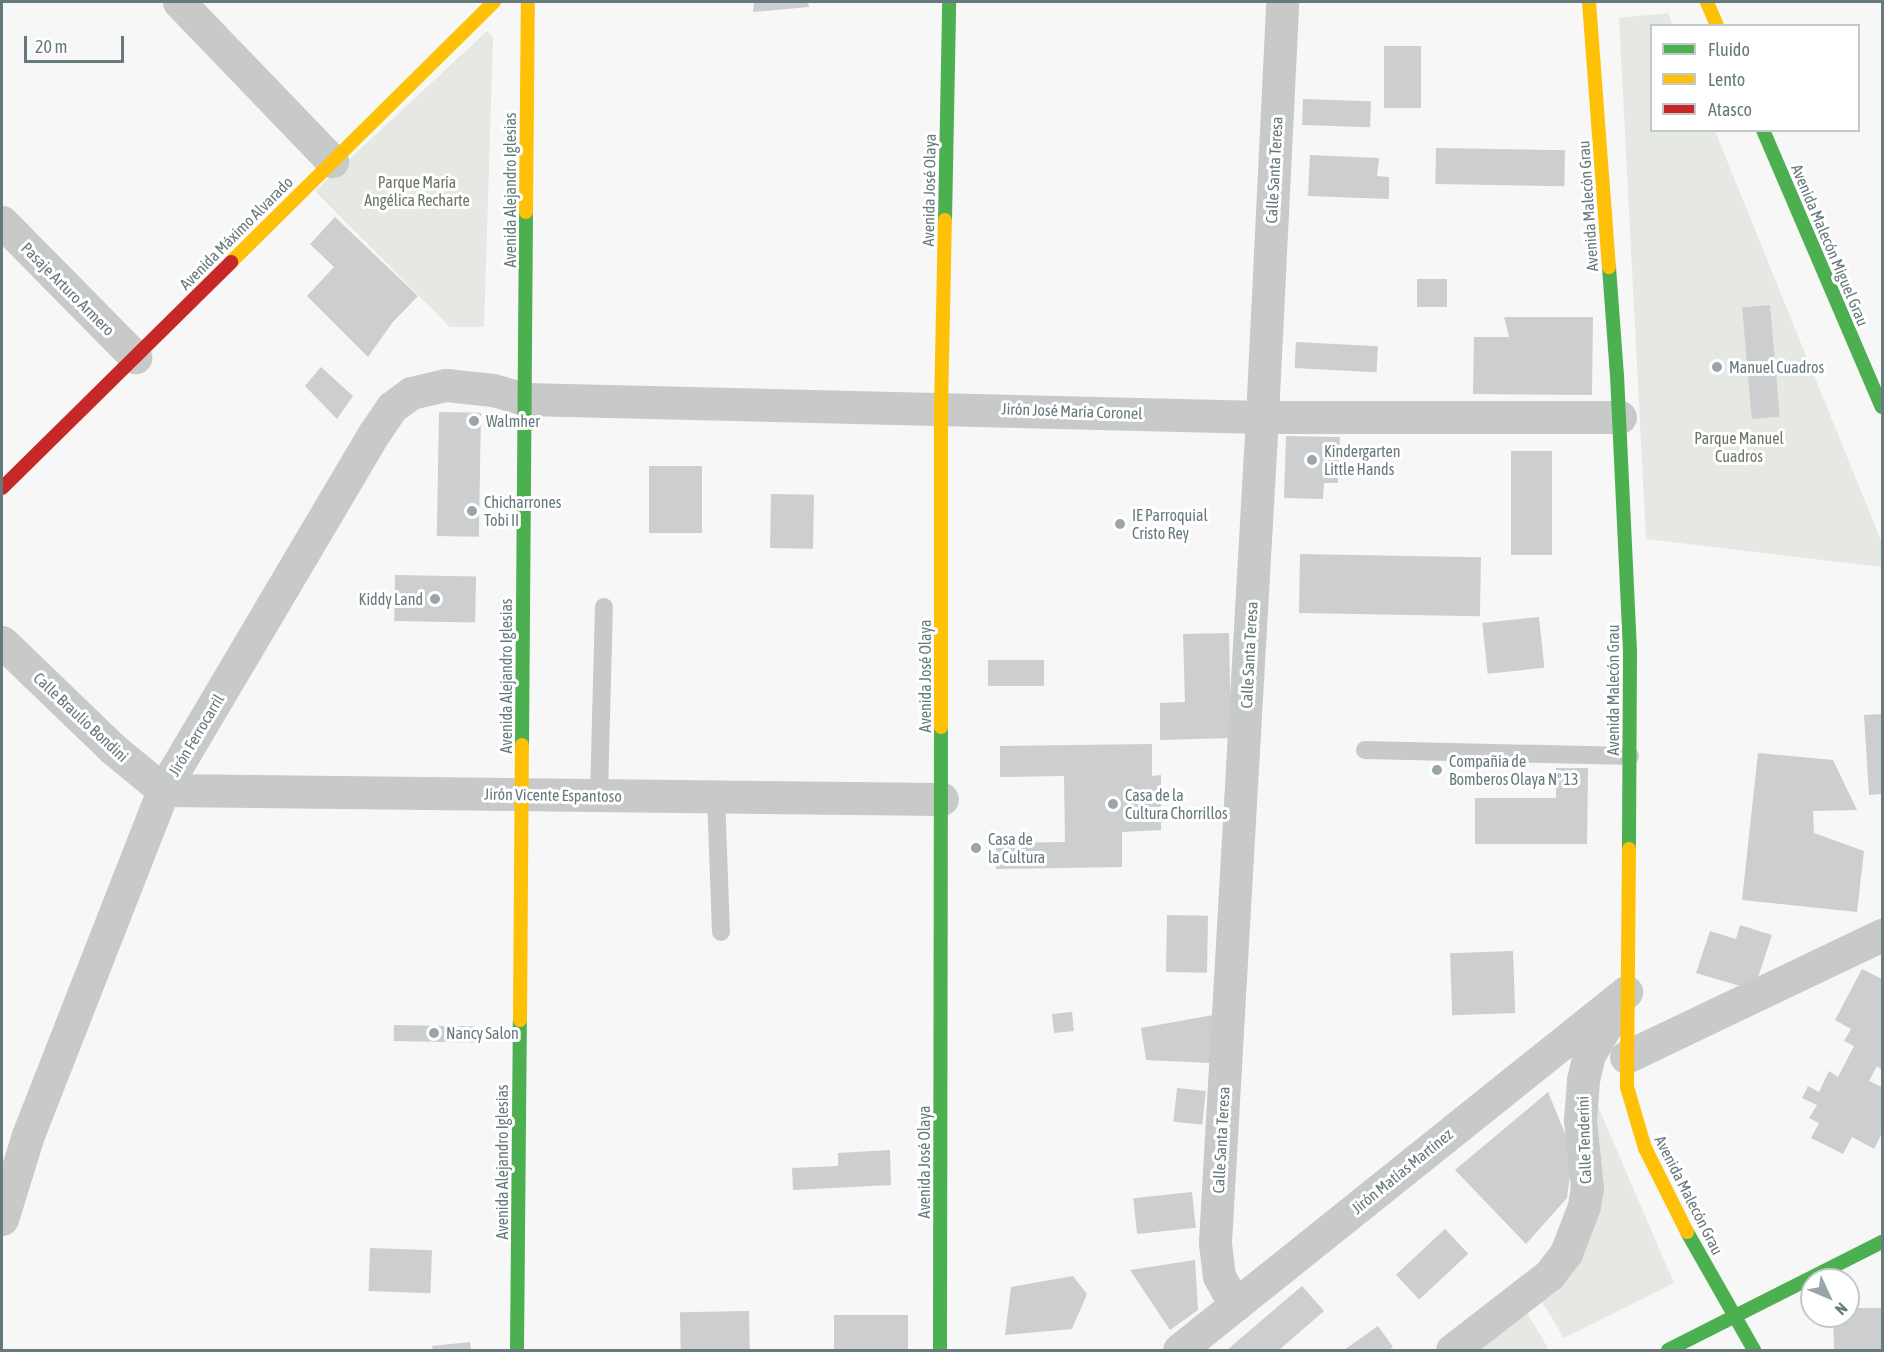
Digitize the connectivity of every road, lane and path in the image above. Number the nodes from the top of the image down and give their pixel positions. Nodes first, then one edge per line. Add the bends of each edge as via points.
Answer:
1 (179, 2) edge
2 (495, 2) edge
3 (528, 2) edge
4 (949, 2) edge
5 (1282, 2) edge
6 (1589, 2) edge
7 (1707, 2) edge
8 (1716, 24) edge
9 (1764, 132) edge
10 (332, 161) junction
11 (2, 222) edge
12 (135, 357) junction
13 (525, 399) junction
14 (1882, 406) edge
15 (941, 408) junction
16 (1262, 417) junction
17 (1620, 417) junction
18 (2, 489) edge
19 (604, 607) dead end
20 (2, 642) edge
21 (1365, 750) dead end
22 (1630, 756) junction
23 (163, 790) junction
24 (521, 794) junction
25 (599, 795) junction
26 (716, 796) junction
27 (942, 799) junction
28 (721, 932) dead end
29 (1882, 934) edge
30 (1626, 992) junction
31 (1626, 1058) junction
32 (2, 1219) edge
33 (1882, 1242) edge
34 (1234, 1305) junction
35 (517, 1350) edge
36 (940, 1350) edge
37 (1179, 1350) edge
38 (1452, 1350) edge
39 (1668, 1350) edge
40 (1754, 1350) edge

1 - 10 street
2 - 10 street, Avenida Máximo Alvarado
3 - 13 street, Avenida Alejandro Iglesias
4 - 15 street, Avenida José Olaya
5 - 16 street, Calle Santa Teresa
6 - 17 street, Avenida Malecón Grau
7 - 8 street
9 - 14 street, Avenida Malecón Miguel Grau
10 - 12 street, Avenida Máximo Alvarado
11 - 12 street, Pasaje Arturo Armero
12 - 18 street, Avenida Máximo Alvarado
13 - 15 street, Jirón José María Coronel
13 - 23 street, Jirón Ferrocarril via 493,390 446,385 411,393 392,407
13 - 24 street, Avenida Alejandro Iglesias
15 - 16 street, Jirón José María Coronel
15 - 27 street, Avenida José Olaya
16 - 17 street, Jirón José María Coronel
16 - 34 street, Calle Santa Teresa via 1215,1242 1219,1276
17 - 22 street, Avenida Malecón Grau via 1630,652
19 - 25 lane
20 - 23 street, Calle Braulio Bondini via 112,748
21 - 22 lane
22 - 30 street, Avenida Malecón Grau
23 - 24 street, Jirón Vicente Espantoso
23 - 32 street, Jirón Ferrocarril via 28,1135
24 - 25 street, Jirón Vicente Espantoso
24 - 35 street, Avenida Alejandro Iglesias
25 - 26 street, Jirón Vicente Espantoso
26 - 27 street, Jirón Vicente Espantoso
26 - 28 lane
27 - 36 street, Avenida José Olaya
29 - 31 street
30 - 31 street, Avenida Malecón Grau
30 - 34 street, Jirón Matías Martínez
30 - 38 street, Calle Tenderini via 1589,1055 1583,1080 1580,1120 1587,1188 1566,1253 1549,1275
31 - 40 street, Avenida Malecón Grau via 1627,1087 1645,1148 1673,1207
33 - 39 street
34 - 37 street, Jirón Matías Martínez

